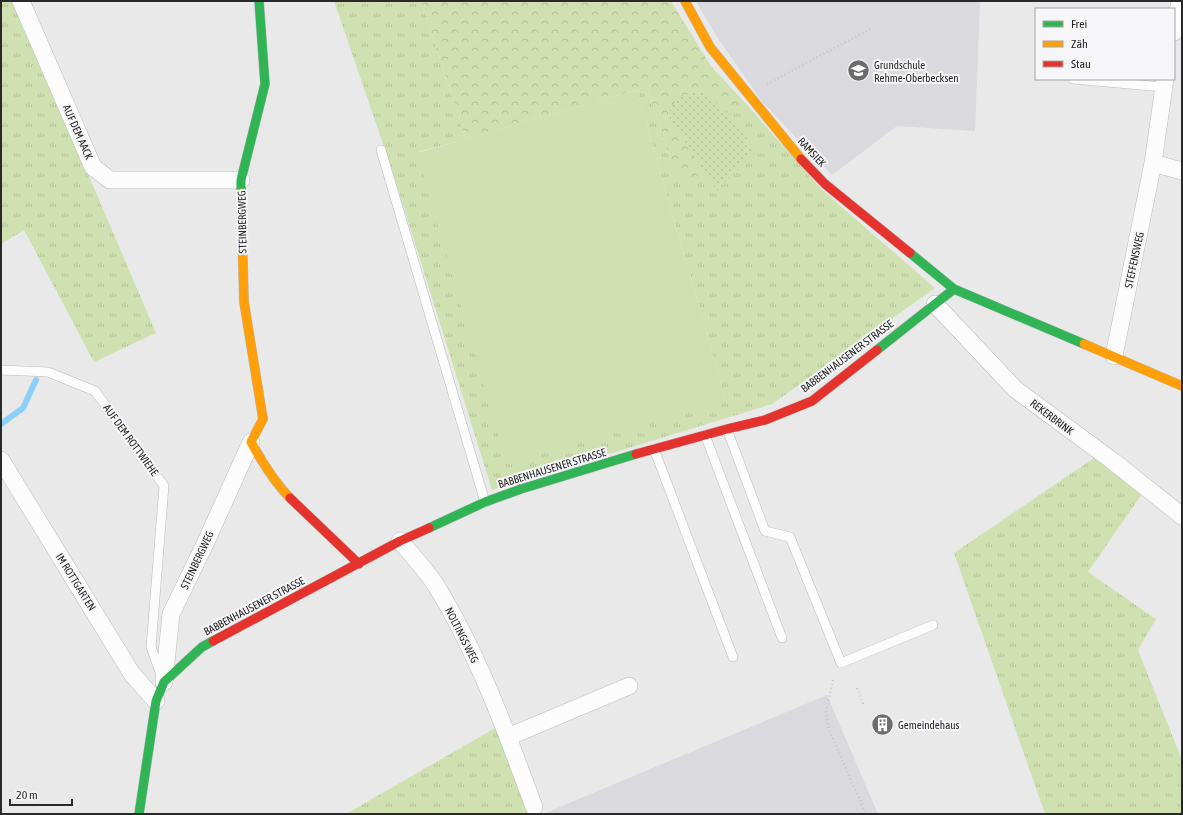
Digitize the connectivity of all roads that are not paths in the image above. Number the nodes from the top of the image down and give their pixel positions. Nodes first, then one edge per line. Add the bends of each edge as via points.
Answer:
1 (21, 1) edge
2 (259, 1) edge
3 (685, 1) edge
4 (1180, 1) edge
5 (1175, 27) edge
6 (1073, 80) edge
7 (1164, 83) edge
8 (381, 150) dead end
9 (1153, 164) junction
10 (1182, 171) edge
11 (241, 180) junction
12 (954, 289) junction
13 (935, 304) junction
14 (1114, 356) junction
15 (1, 370) edge
16 (1182, 386) edge
17 (727, 428) junction
18 (705, 435) junction
19 (251, 442) junction
20 (654, 449) junction
21 (1, 460) edge
22 (485, 502) junction
23 (1182, 516) edge
24 (400, 541) junction
25 (359, 564) junction
26 (933, 625) dead end
27 (782, 638) dead end
28 (733, 657) dead end
29 (164, 682) junction
30 (629, 686) dead end
31 (156, 701) junction
32 (508, 737) junction
33 (534, 807) dead end
34 (139, 814) edge

1 - 11 street, AUF DEM AACK via 93,167 110,180
2 - 11 street, STEINBERGWEG via 265,84
3 - 12 street, RAMSIEK via 710,47 800,158 825,184
4 - 5 street
6 - 7 lane, STEFFENSWEG
7 - 9 street, STEFFENSWEG
8 - 22 lane
9 - 10 street
9 - 14 street, STEFFENSWEG
11 - 19 street, STEINBERGWEG via 244,302 263,419
12 - 13 street, BABBENHAUSENER STRASSE
12 - 14 street
13 - 17 street, BABBENHAUSENER STRASSE via 812,401 765,420
13 - 23 street, REKERBRINK via 1015,389
14 - 16 street
15 - 29 lane, AUF DEM ROTTWIEHE via 48,372 95,391 164,486 151,647
17 - 18 street, BABBENHAUSENER STRASSE
17 - 26 lane via 765,531 790,537 841,663
18 - 20 street, BABBENHAUSENER STRASSE
18 - 27 lane
19 - 25 street via 282,490
19 - 29 street, STEINBERGWEG via 171,614
20 - 22 street, BABBENHAUSENER STRASSE
20 - 28 lane
21 - 31 street, IM ROTTGARTEN via 132,674
22 - 24 street, BABBENHAUSENER STRASSE
24 - 25 street, BABBENHAUSENER STRASSE
24 - 32 street, NOLTINGS WEG via 434,583 467,641
25 - 29 street, BABBENHAUSENER STRASSE via 202,648
29 - 31 street, BABBENHAUSENER STRASSE
30 - 32 street
31 - 34 street, BABBENHAUSENER STRASSE
32 - 33 street, NOLTINGS WEG

